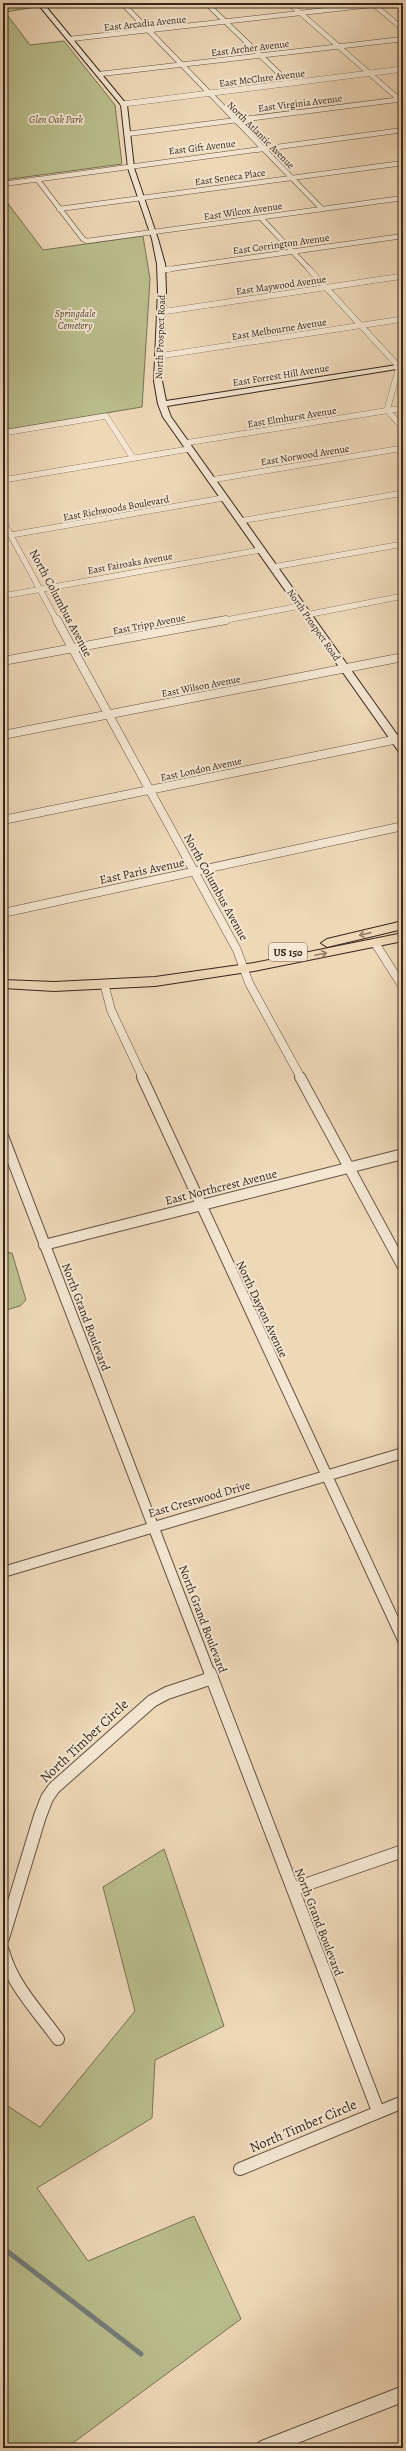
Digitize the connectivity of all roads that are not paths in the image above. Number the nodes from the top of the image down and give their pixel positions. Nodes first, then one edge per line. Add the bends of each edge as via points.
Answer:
1 (40, 3) edge
2 (122, 3) edge
3 (206, 3) edge
4 (289, 3) edge
5 (388, 3) edge
6 (373, 4) edge
7 (300, 13) junction
8 (225, 22) junction
9 (403, 29) edge
10 (148, 30) junction
11 (70, 39) junction
12 (403, 39) edge
13 (338, 46) junction
14 (260, 56) junction
15 (180, 65) junction
16 (403, 69) edge
17 (100, 74) junction
18 (368, 74) junction
19 (289, 84) junction
20 (207, 93) junction
21 (401, 99) edge
22 (403, 103) edge
23 (123, 104) junction
24 (233, 120) junction
25 (403, 130) edge
26 (127, 134) junction
27 (261, 148) junction
28 (403, 163) edge
29 (130, 166) junction
30 (290, 178) junction
31 (37, 179) junction
32 (3, 184) edge
33 (141, 198) junction
34 (403, 198) edge
35 (59, 209) junction
36 (322, 209) junction
37 (261, 218) junction
38 (153, 232) junction
39 (403, 236) edge
40 (294, 252) junction
41 (162, 270) junction
42 (403, 276) edge
43 (328, 287) junction
44 (161, 312) junction
45 (403, 319) edge
46 (363, 325) junction
47 (159, 356) junction
48 (401, 367) edge
49 (162, 404) junction
50 (403, 408) edge
51 (387, 410) junction
52 (403, 428) edge
53 (3, 433) edge
54 (187, 446) junction
55 (403, 448) edge
56 (403, 452) edge
57 (133, 458) junction
58 (3, 480) edge
59 (212, 482) junction
60 (403, 493) edge
61 (223, 498) junction
62 (403, 498) edge
63 (3, 521) edge
64 (242, 524) junction
65 (11, 535) junction
66 (403, 544) edge
67 (260, 550) junction
68 (273, 568) junction
69 (39, 590) junction
70 (3, 596) edge
71 (403, 596) edge
72 (300, 606) junction
73 (306, 615) junction
74 (72, 648) junction
75 (403, 657) edge
76 (3, 661) edge
77 (344, 668) junction
78 (107, 715) junction
79 (3, 735) edge
80 (399, 739) edge
81 (403, 750) edge
82 (148, 790) junction
83 (3, 820) edge
84 (403, 826) edge
85 (194, 872) junction
86 (3, 913) edge
87 (403, 925) edge
88 (403, 937) edge
89 (376, 943) junction
90 (242, 966) junction
91 (3, 984) edge
92 (105, 987) junction
93 (403, 987) edge
94 (3, 1136) edge
95 (403, 1154) edge
96 (348, 1167) junction
97 (200, 1204) junction
98 (44, 1245) junction
99 (403, 1267) edge
100 (403, 1453) edge
101 (327, 1475) junction
102 (153, 1526) junction
103 (3, 1572) edge
104 (403, 1640) edge
105 (212, 1678) junction
106 (403, 1851) edge
107 (293, 1889) junction
108 (3, 1938) edge
109 (3, 1951) edge
110 (58, 2039) dead end
111 (403, 2102) edge
112 (378, 2111) junction
113 (240, 2169) dead end
114 (403, 2394) edge
115 (264, 2448) edge

1 - 11 main road, North Prospect Road
2 - 10 street, North Atlantic Avenue
3 - 8 street
4 - 7 street
5 - 6 street, East Arcadia Avenue
6 - 7 street, East Arcadia Avenue
6 - 9 street
7 - 8 street, East Arcadia Avenue
7 - 13 street
8 - 10 street, East Arcadia Avenue
8 - 14 street
10 - 11 street, East Arcadia Avenue
10 - 15 street, North Atlantic Avenue
11 - 17 main road, North Prospect Road
12 - 13 street, East Archer Avenue
13 - 14 street, East Archer Avenue
13 - 18 street
14 - 15 street, East Archer Avenue
14 - 19 street
15 - 17 street, East Archer Avenue
15 - 20 street, North Atlantic Avenue
16 - 18 street, East McClure Avenue
17 - 23 main road, North Prospect Road
18 - 19 street, East McClure Avenue
18 - 21 street
19 - 20 street, East McClure Avenue
20 - 23 street, East McClure Avenue
20 - 24 street, North Atlantic Avenue
21 - 22 street
21 - 24 street, East Virginia Avenue
23 - 26 main road, North Prospect Road
24 - 26 street, East Virginia Avenue
24 - 27 street, North Atlantic Avenue
25 - 27 street, East Gift Avenue
26 - 29 main road, North Prospect Road
27 - 29 street, East Gift Avenue
27 - 30 street, North Atlantic Avenue
28 - 30 street, East Seneca Place
29 - 31 street, East Gift Avenue
29 - 33 main road, North Prospect Road
30 - 33 street, East Seneca Place
30 - 36 street, North Atlantic Avenue
31 - 32 street, East Gift Avenue
31 - 35 street
33 - 35 street, East Seneca Place
33 - 38 main road, North Prospect Road
34 - 36 street, East Wilcox Avenue
35 - 38 street, East Wilcox Avenue via 86,241
36 - 37 street, East Wilcox Avenue
37 - 38 street, East Wilcox Avenue
37 - 40 street
38 - 41 main road, North Prospect Road
39 - 40 street, East Corrington Avenue
40 - 41 street, East Corrington Avenue
40 - 43 street
41 - 44 main road, North Prospect Road
42 - 43 street, East Maywood Avenue
43 - 44 street, East Maywood Avenue
43 - 46 street
44 - 47 main road, North Prospect Road
45 - 46 street, East Melbourne Avenue
46 - 47 street, East Melbourne Avenue
46 - 48 street
47 - 49 main road, North Prospect Road via 158,384
48 - 49 main road, East Forrest Hill Avenue
48 - 51 street
49 - 54 main road, North Prospect Road via 173,427
50 - 51 street, East Elmhurst Avenue
51 - 52 street
51 - 54 street, East Elmhurst Avenue
53 - 57 street via 106,416
54 - 57 street, East Elmhurst Avenue
54 - 59 main road, North Prospect Road
55 - 59 street, East Norwood Avenue
56 - 59 street, East Norwood Avenue
57 - 58 street, East Elmhurst Avenue
59 - 61 main road, North Prospect Road
60 - 64 street
61 - 64 main road, North Prospect Road
61 - 65 street, East Richwoods Boulevard
62 - 64 street
63 - 65 street, North Columbus Avenue
64 - 67 main road, North Prospect Road
65 - 69 street, North Columbus Avenue
66 - 68 street
67 - 68 main road, North Prospect Road
67 - 69 street, East Fairoaks Avenue
68 - 72 main road, North Prospect Road
69 - 70 street, East Fairoaks Avenue
69 - 74 street, North Columbus Avenue
71 - 73 street
72 - 73 main road, North Prospect Road
72 - 74 street, East Tripp Avenue
73 - 77 main road, North Prospect Road
74 - 76 street, East Tripp Avenue
74 - 78 street, North Columbus Avenue
75 - 77 street, East Wilson Avenue
77 - 78 street, East Wilson Avenue
77 - 80 main road, North Prospect Road
78 - 79 street, East Wilson Avenue
78 - 82 street, North Columbus Avenue
80 - 81 main road, North Prospect Road
80 - 82 street, East London Avenue
82 - 83 street, East London Avenue
82 - 85 street, North Columbus Avenue
84 - 85 street, East Paris Avenue
85 - 86 street, East Paris Avenue
85 - 90 street, North Columbus Avenue via 237,950
87 -> 90 highway, US 150
88 - 89 highway, US 150
90 -> 89 highway, US 150
89 - 93 street
90 - 92 highway, US 150 via 172,980
90 - 96 street, North Columbus Avenue
91 - 92 highway, US 150
92 - 97 street, North Dayton Avenue via 111,1010
94 - 98 street, North Grand Boulevard
95 - 96 street, East Northcrest Avenue
96 - 97 street, East Northcrest Avenue
96 - 99 street, North Columbus Avenue
97 - 98 street, East Northcrest Avenue
97 - 101 street, North Dayton Avenue
98 - 102 street, North Grand Boulevard
100 - 101 street, East Crestwood Drive
101 - 102 street, East Crestwood Drive
101 - 104 street, North Dayton Avenue
102 - 103 street, East Crestwood Drive
102 - 105 street, North Grand Boulevard
105 - 107 street, North Grand Boulevard
105 - 108 street, North Timber Circle via 167,1693 152,1701 54,1788 40,1816
106 - 107 street
107 - 112 street, North Grand Boulevard
109 - 110 street via 14,1978
111 - 112 street, North Timber Circle
112 - 113 street, North Timber Circle
114 - 115 street

